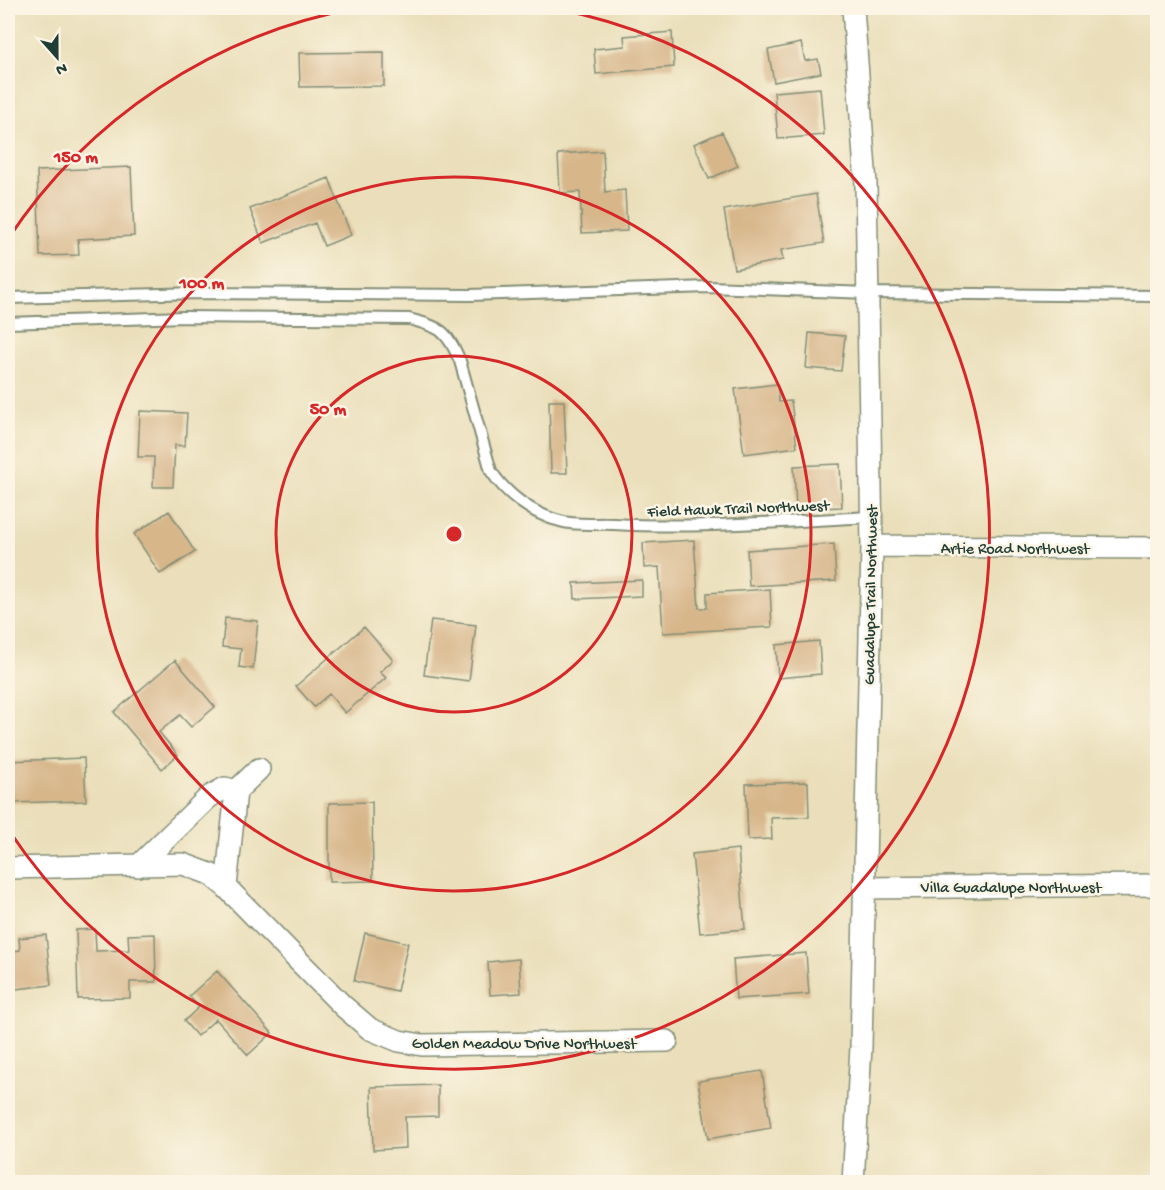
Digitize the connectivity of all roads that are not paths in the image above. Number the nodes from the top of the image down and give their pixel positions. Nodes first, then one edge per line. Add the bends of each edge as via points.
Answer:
1 (853, 8) edge
2 (868, 293) junction
3 (1158, 296) edge
4 (8, 298) edge
5 (8, 323) edge
6 (871, 517) junction
7 (872, 546) junction
8 (1158, 548) edge
9 (259, 769) dead end
10 (236, 791) junction
11 (138, 866) junction
12 (8, 868) edge
13 (1158, 885) edge
14 (226, 887) junction
15 (864, 888) junction
16 (667, 1041) dead end
17 (853, 1182) edge

1 - 2 street, Guadalupe Trail Northwest via 866,184
2 - 3 lane
2 - 4 lane via 709,287 470,295 200,293
2 - 6 street, Guadalupe Trail Northwest
5 - 6 lane, Field Hawk Trail Northwest via 184,317 409,319 442,330 453,344 491,471 525,506 540,514 561,522 669,527
6 - 7 street, Guadalupe Trail Northwest
7 - 8 street, Artie Road Northwest
7 - 15 street, Guadalupe Trail Northwest
9 - 10 street
10 - 11 street via 225,788 208,797
10 - 14 street
11 - 12 street, Golden Meadow Drive Northwest
11 - 14 street, Golden Meadow Drive Northwest via 183,864 210,874
13 - 15 street, Villa Guadalupe Northwest
14 - 16 street, Golden Meadow Drive Northwest via 343,1006 370,1029 399,1041 422,1045
15 - 17 street, Guadalupe Trail Northwest

